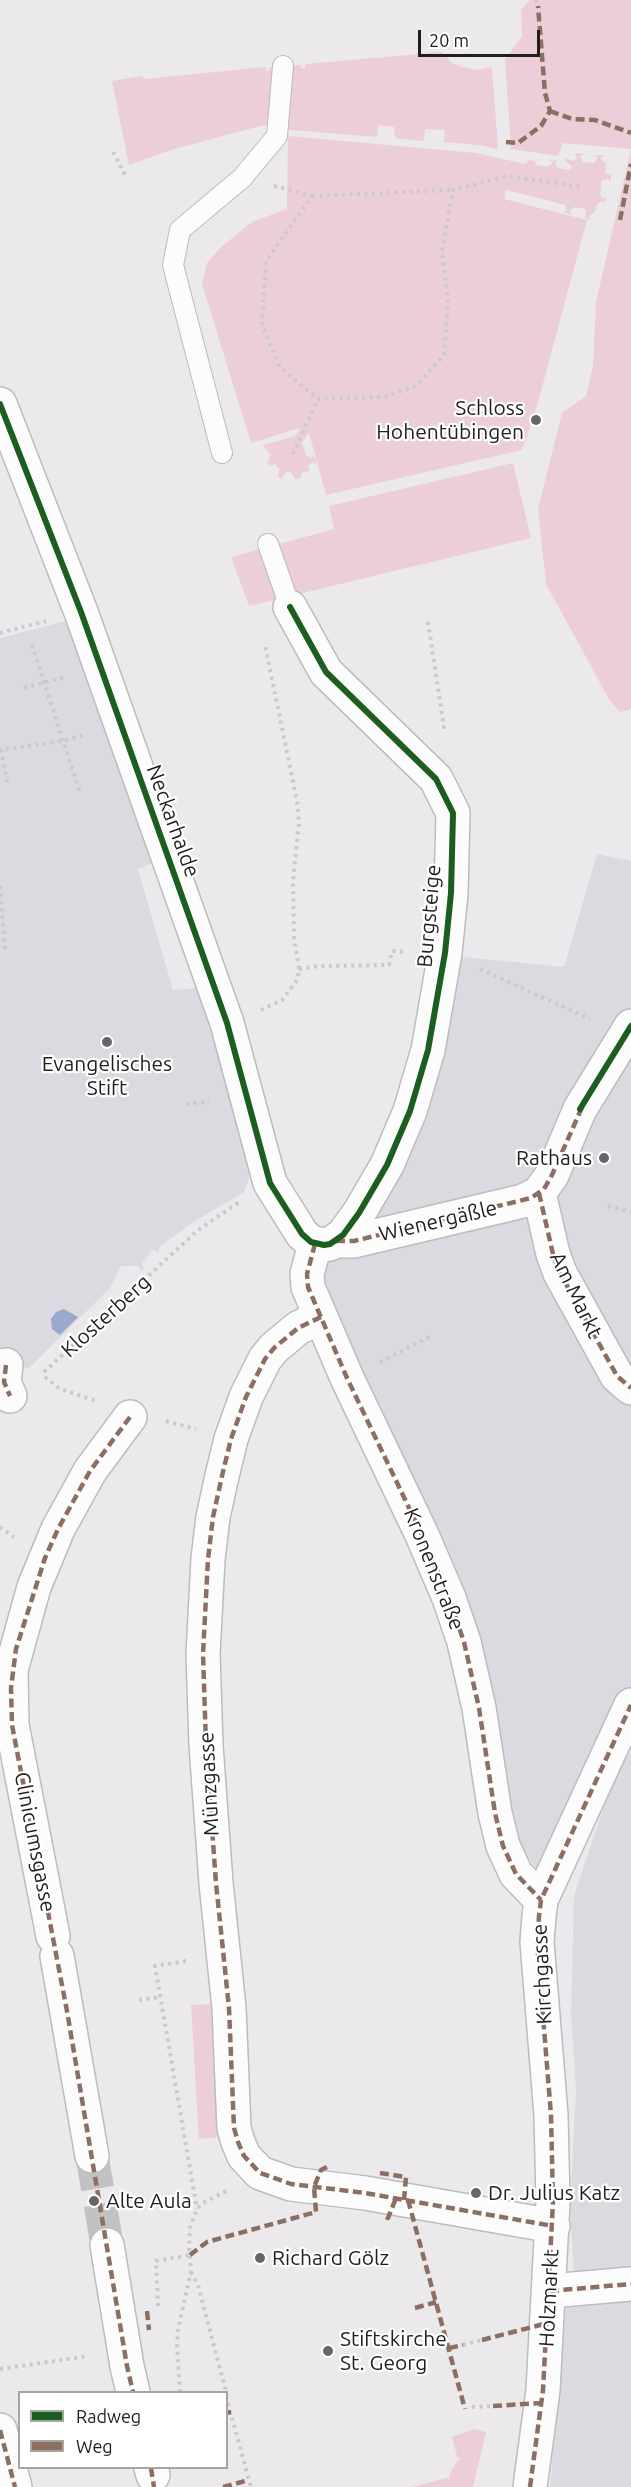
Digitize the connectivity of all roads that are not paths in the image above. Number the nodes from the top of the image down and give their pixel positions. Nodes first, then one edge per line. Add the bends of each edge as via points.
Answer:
1 (283, 66) dead end
2 (0, 404) edge
3 (222, 453) dead end
4 (268, 544) dead end
5 (290, 607) joint
6 (628, 1031) edge
7 (539, 1194) junction
8 (326, 1242) junction
9 (321, 1317) junction
10 (631, 1388) edge
11 (145, 1418) road end
12 (631, 1705) edge
13 (541, 1900) junction
14 (92, 2156) tunnel mouth
15 (365, 2193) joint
16 (553, 2226) junction
17 (106, 2245) tunnel mouth
18 (631, 2284) edge
19 (550, 2291) junction
20 (133, 2391) edge
21 (0, 2430) edge
22 (15, 2487) edge
23 (530, 2487) edge

1 - 3 lane via 277,136 242,178 180,230 173,265
2 - 8 street, Neckarhalde via 81,612 227,1023 270,1183 302,1234
4 - 5 lane
5 - 8 street, Burgsteige via 326,672 436,779 453,813 445,953 428,1050 410,1111 387,1165 349,1228
6 - 7 street via 580,1109 552,1176
7 - 8 street, Wienergäßle via 354,1241
7 - 10 street, Am Markt via 560,1274 617,1376
8 - 9 street, Kronenstraße via 307,1280
9 - 13 street, Kronenstraße via 449,1598 479,1708 503,1846 516,1874
9 - 15 street, Münzgasse via 298,1328 266,1359 246,1397 231,1439 213,1516 203,1654 210,1815 229,2008 234,2128 244,2156 252,2167 268,2177 291,2184
11 - 14 street, Clinicumsgasse via 90,1471 58,1529 34,1587 11,1670 12,1725
12 - 13 street, Kirchgasse
13 - 16 street, Kirchgasse via 537,1942 551,2115
15 - 16 street, Holzmarkt
16 - 19 street, Holzmarkt
17 - 20 street
18 - 19 street
19 - 23 street, Holzmarkt via 543,2390
21 - 22 street

